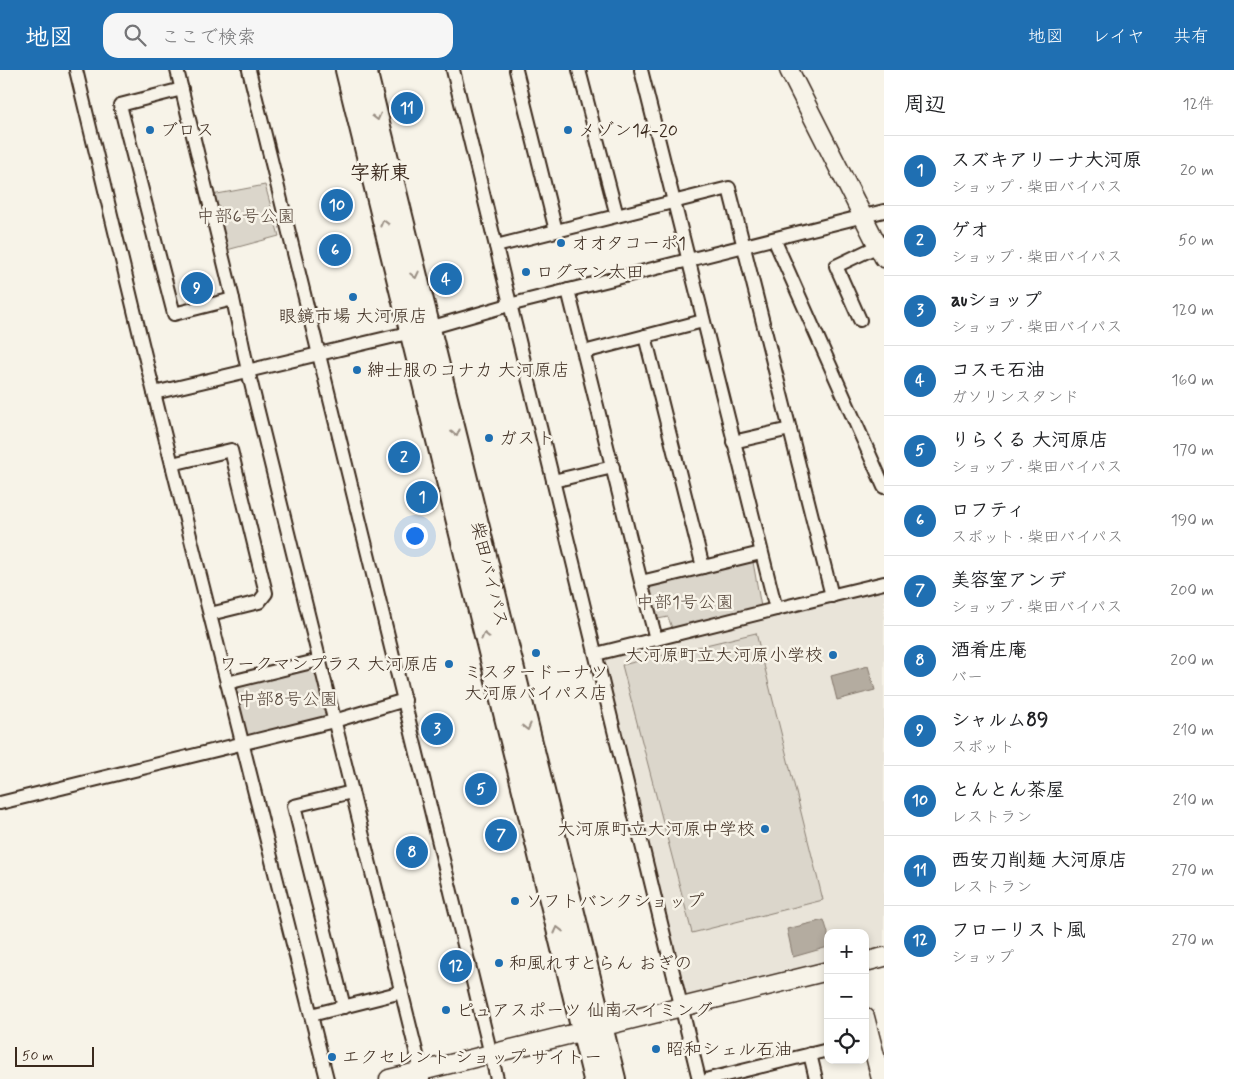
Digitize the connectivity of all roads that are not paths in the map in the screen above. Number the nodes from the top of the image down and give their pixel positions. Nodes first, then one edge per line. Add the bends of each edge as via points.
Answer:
1 (76, 70) edge
2 (177, 70) edge
3 (249, 70) edge
4 (347, 70) edge
5 (365, 70) edge
6 (453, 70) edge
7 (516, 70) edge
8 (579, 70) edge
9 (640, 70) edge
10 (789, 70) edge
11 (182, 89) junction
12 (673, 202) junction
13 (884, 211) edge
14 (617, 216) junction
15 (863, 217) junction
16 (556, 231) junction
17 (774, 239) junction
18 (496, 246) junction
19 (744, 246) junction
20 (881, 252) edge
21 (688, 260) junction
22 (568, 290) junction
23 (233, 299) junction
24 (509, 305) junction
25 (860, 320) dead end
26 (703, 321) junction
27 (420, 330) junction
28 (645, 336) junction
29 (584, 352) junction
30 (319, 354) junction
31 (248, 371) junction
32 (154, 394) junction
33 (790, 428) junction
34 (733, 442) junction
35 (172, 464) junction
36 (612, 467) junction
37 (553, 481) junction
38 (884, 487) edge
39 (761, 553) junction
40 (703, 567) junction
41 (641, 582) junction
42 (884, 583) edge
43 (832, 596) junction
44 (776, 609) junction
45 (210, 614) junction
46 (656, 639) junction
47 (596, 654) junction
48 (320, 660) junction
49 (227, 683) junction
50 (405, 700) junction
51 (334, 721) junction
52 (242, 743) junction
53 (352, 792) junction
54 (0, 803) edge
55 (884, 957) edge
56 (869, 961) edge
57 (824, 972) edge
58 (402, 992) junction
59 (344, 1007) junction
60 (681, 1008) junction
61 (311, 1015) junction
62 (592, 1028) junction
63 (869, 1043) edge
64 (824, 1051) edge
65 (810, 1054) junction
66 (491, 1055) junction
67 (759, 1073) edge
68 (422, 1075) edge
69 (327, 1079) edge
70 (389, 1079) edge
71 (497, 1079) edge
72 (595, 1079) edge
73 (614, 1079) edge
74 (699, 1079) edge
75 (709, 1079) edge
76 (816, 1079) edge
77 (881, 1079) edge

1 - 32 street
2 - 11 street
3 - 30 street
27 -> 4 highway, 柴田バイパス
5 -> 27 highway, 柴田バイパス
6 - 18 street
7 - 16 street
8 - 14 street
9 - 12 street
10 - 15 street
11 - 23 street
11 - 23 street via 120,105 174,314
12 - 14 street
12 - 19 street via 729,188
12 - 21 street
13 - 15 street
14 - 16 street
15 - 17 street
15 - 20 street
16 - 18 street
17 - 19 street
17 - 38 street
18 - 24 street
19 - 21 street
19 - 33 street
20 - 25 street via 836,266
21 - 22 street
21 - 26 street
22 - 24 street
22 - 29 street
23 - 31 street
24 - 27 street
24 - 37 street
26 - 28 street
26 - 34 street
27 - 30 street
27 - 62 highway, 柴田バイパス
28 - 29 street
28 - 40 street
29 - 36 street
30 - 31 street
30 - 50 street
31 - 32 street
31 - 48 street
32 - 35 street
33 - 34 street
33 - 43 street
34 - 39 street
35 - 45 street
35 - 45 street via 231,450 266,593 259,602
36 - 37 street
36 - 41 street
37 - 47 street
39 - 40 street
39 - 44 street
40 - 41 street
41 - 46 street
42 - 43 street
43 - 44 street
44 - 46 street
45 - 49 street
46 - 47 street
47 - 60 street
48 - 49 street
48 - 51 street
49 - 52 street
50 - 51 street
50 - 66 street
51 - 52 street
51 - 53 street
52 - 54 street
52 - 61 street
53 - 58 street
53 - 59 street via 294,806
55 - 56 street
57 - 60 street
58 - 59 street
58 - 68 street
59 - 61 street
60 - 62 street
60 - 74 street
61 - 69 street
62 - 66 street
62 - 72 highway, 柴田バイパス
62 - 73 highway, 柴田バイパス
63 - 77 street
64 - 65 street
65 - 67 street
65 - 76 street
66 - 68 street
66 - 71 street
67 - 75 street
68 - 70 street

